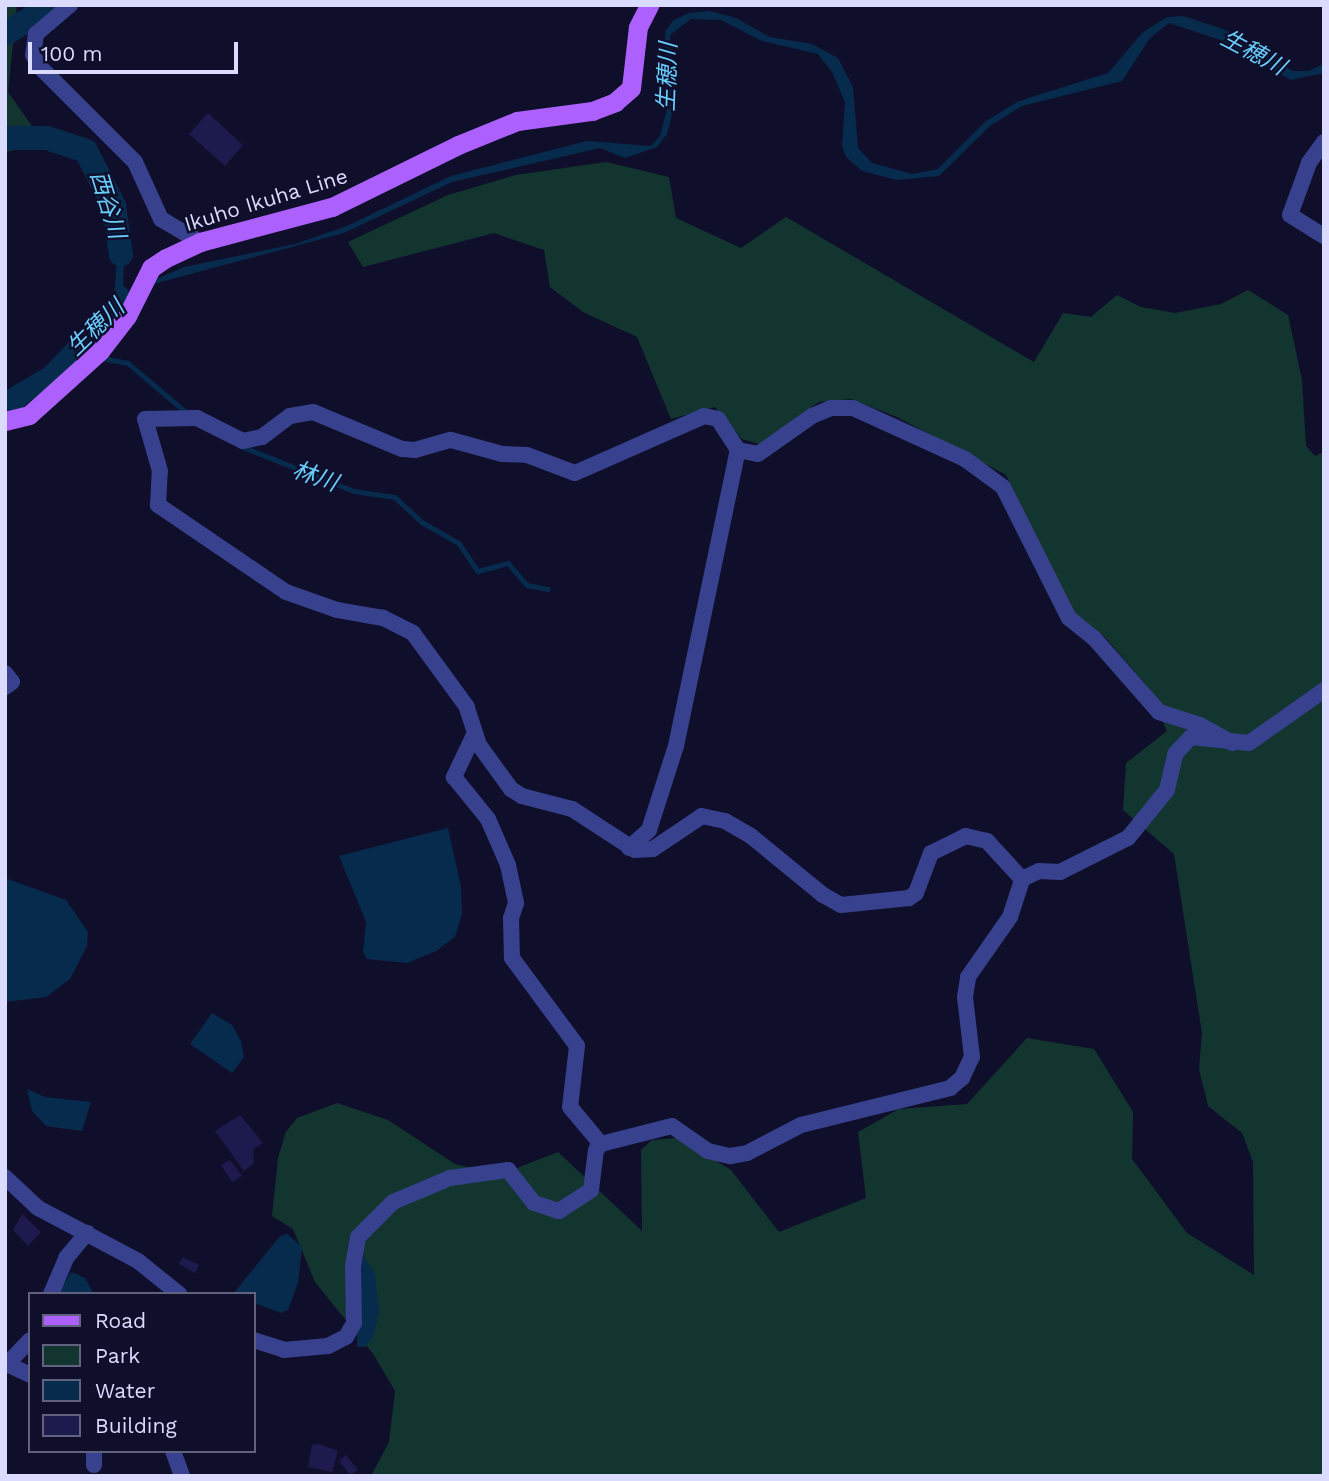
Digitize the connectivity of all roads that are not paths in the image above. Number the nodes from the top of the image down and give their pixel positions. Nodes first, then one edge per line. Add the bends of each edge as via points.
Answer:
1 (70, 5) edge
2 (649, 5) edge
3 (1324, 142) edge
4 (1324, 236) edge
5 (200, 242) junction
6 (5, 421) edge
7 (738, 450) junction
8 (5, 673) edge
9 (5, 687) edge
10 (1324, 690) edge
11 (474, 735) junction
12 (1232, 743) junction
13 (629, 848) junction
14 (1022, 879) junction
15 (601, 1144) junction
16 (5, 1178) edge
17 (87, 1233) junction
18 (52, 1292) edge
19 (177, 1292) edge
20 (256, 1341) edge
21 (28, 1342) edge
22 (7, 1365) edge
23 (28, 1374) edge
24 (174, 1453) edge
25 (181, 1476) edge

1 - 5 street via 36,34 33,55 135,162 161,219
2 - 5 main road, Ikuho Ikuha Line via 638,27 631,88 615,102 592,111 517,121 332,207
3 - 4 street via 1309,163 1290,215
5 - 6 main road, Ikuho Ikuha Line via 160,261 93,357 29,415
7 - 11 street via 718,419 704,416 569,473 527,455 502,454 451,440 402,449 316,412 290,416 262,437 243,441 193,418 145,419 160,471 158,505 286,592 405,626 421,640 467,706
7 - 12 street via 758,454 812,416 841,407 897,425 965,459 1010,495 1032,551 1069,618 1094,638 1159,712 1200,725
7 - 13 street via 676,746 649,831
8 - 9 street via 12,682
10 - 12 street via 1258,739
11 - 13 street via 511,789 584,815
11 - 15 street via 454,778 488,819 508,865 516,903 510,928 512,958 577,1046 570,1107
12 - 14 street via 1191,737 1175,754 1167,790 1128,838 1060,872 1039,871
13 - 14 street via 653,849 707,816 751,836 841,905 896,902 913,896 931,853 966,836 987,841
14 - 15 street via 1010,917 968,977 965,997 972,1057 962,1078 950,1088 801,1125 739,1154 708,1151 672,1126
15 - 20 street via 596,1150 592,1190 559,1211 534,1203 516,1176 501,1168 450,1178 393,1202 358,1237 353,1266 354,1323 346,1337 328,1346 284,1350
16 - 17 street via 38,1208
17 - 18 street via 66,1258
17 - 19 street via 138,1261
21 - 22 street
22 - 23 street
24 - 25 street

